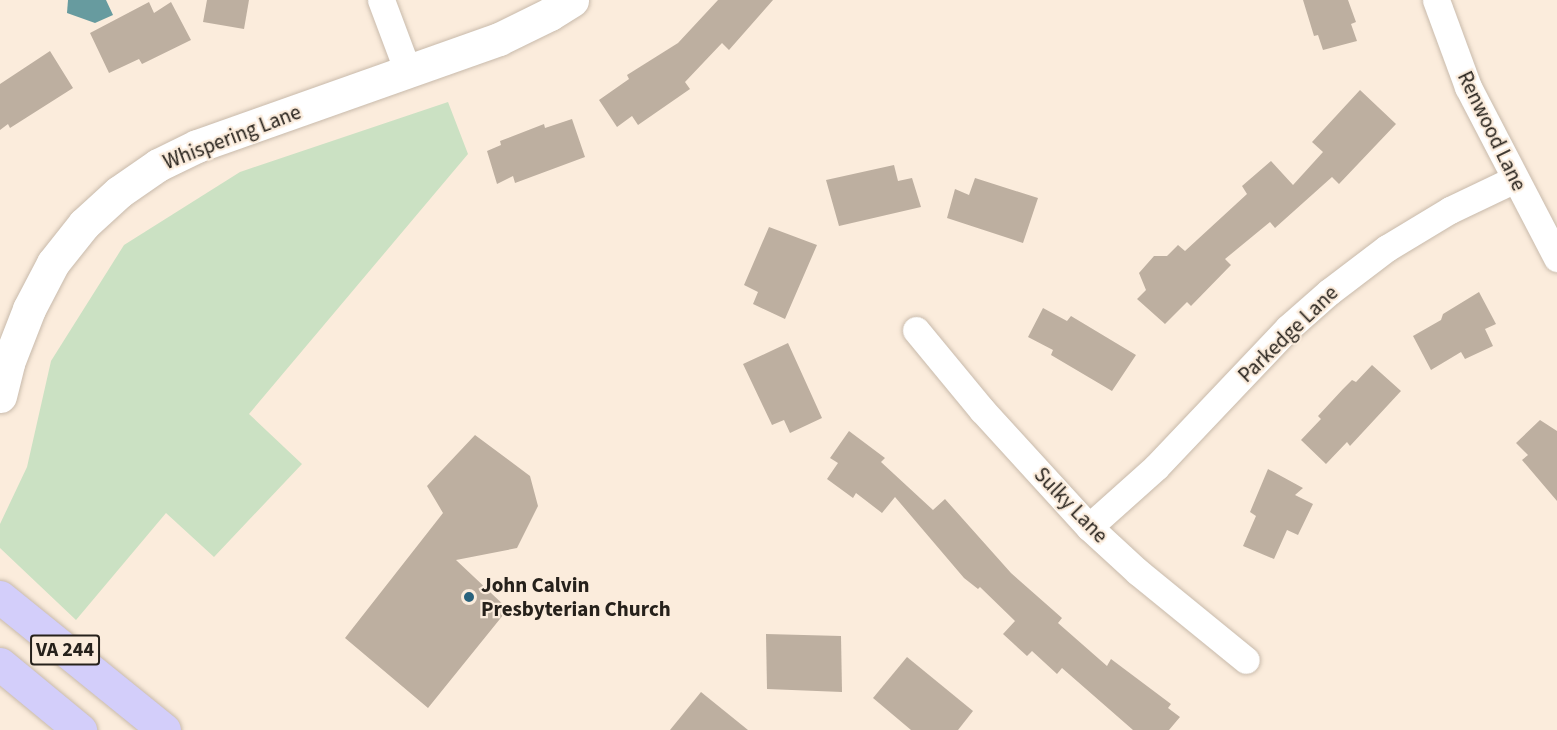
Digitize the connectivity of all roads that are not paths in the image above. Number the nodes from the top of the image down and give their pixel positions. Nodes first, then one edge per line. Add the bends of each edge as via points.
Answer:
1 (381, 0) edge
2 (572, 0) edge
3 (1436, 0) edge
4 (408, 72) junction
5 (1515, 179) junction
6 (1557, 258) edge
7 (916, 330) dead end
8 (0, 396) edge
9 (1089, 527) junction
10 (0, 597) edge
11 (1246, 660) dead end
12 (0, 664) edge
13 (80, 730) edge
14 (164, 730) edge

1 - 4 street
2 - 4 street, Whispering Lane via 498,39
3 - 5 street, Renwood Lane via 1468,87
4 - 8 street, Whispering Lane via 197,146 158,165 119,192 84,224 53,263 29,309
5 - 6 street, Renwood Lane
5 - 9 street, Parkedge Lane via 1450,210 1387,248 1329,292 1288,328 1156,467
7 - 9 street, Sulky Lane via 982,410
9 - 11 street, Sulky Lane
10 - 14 main road, VA 244
12 - 13 main road, VA 244

